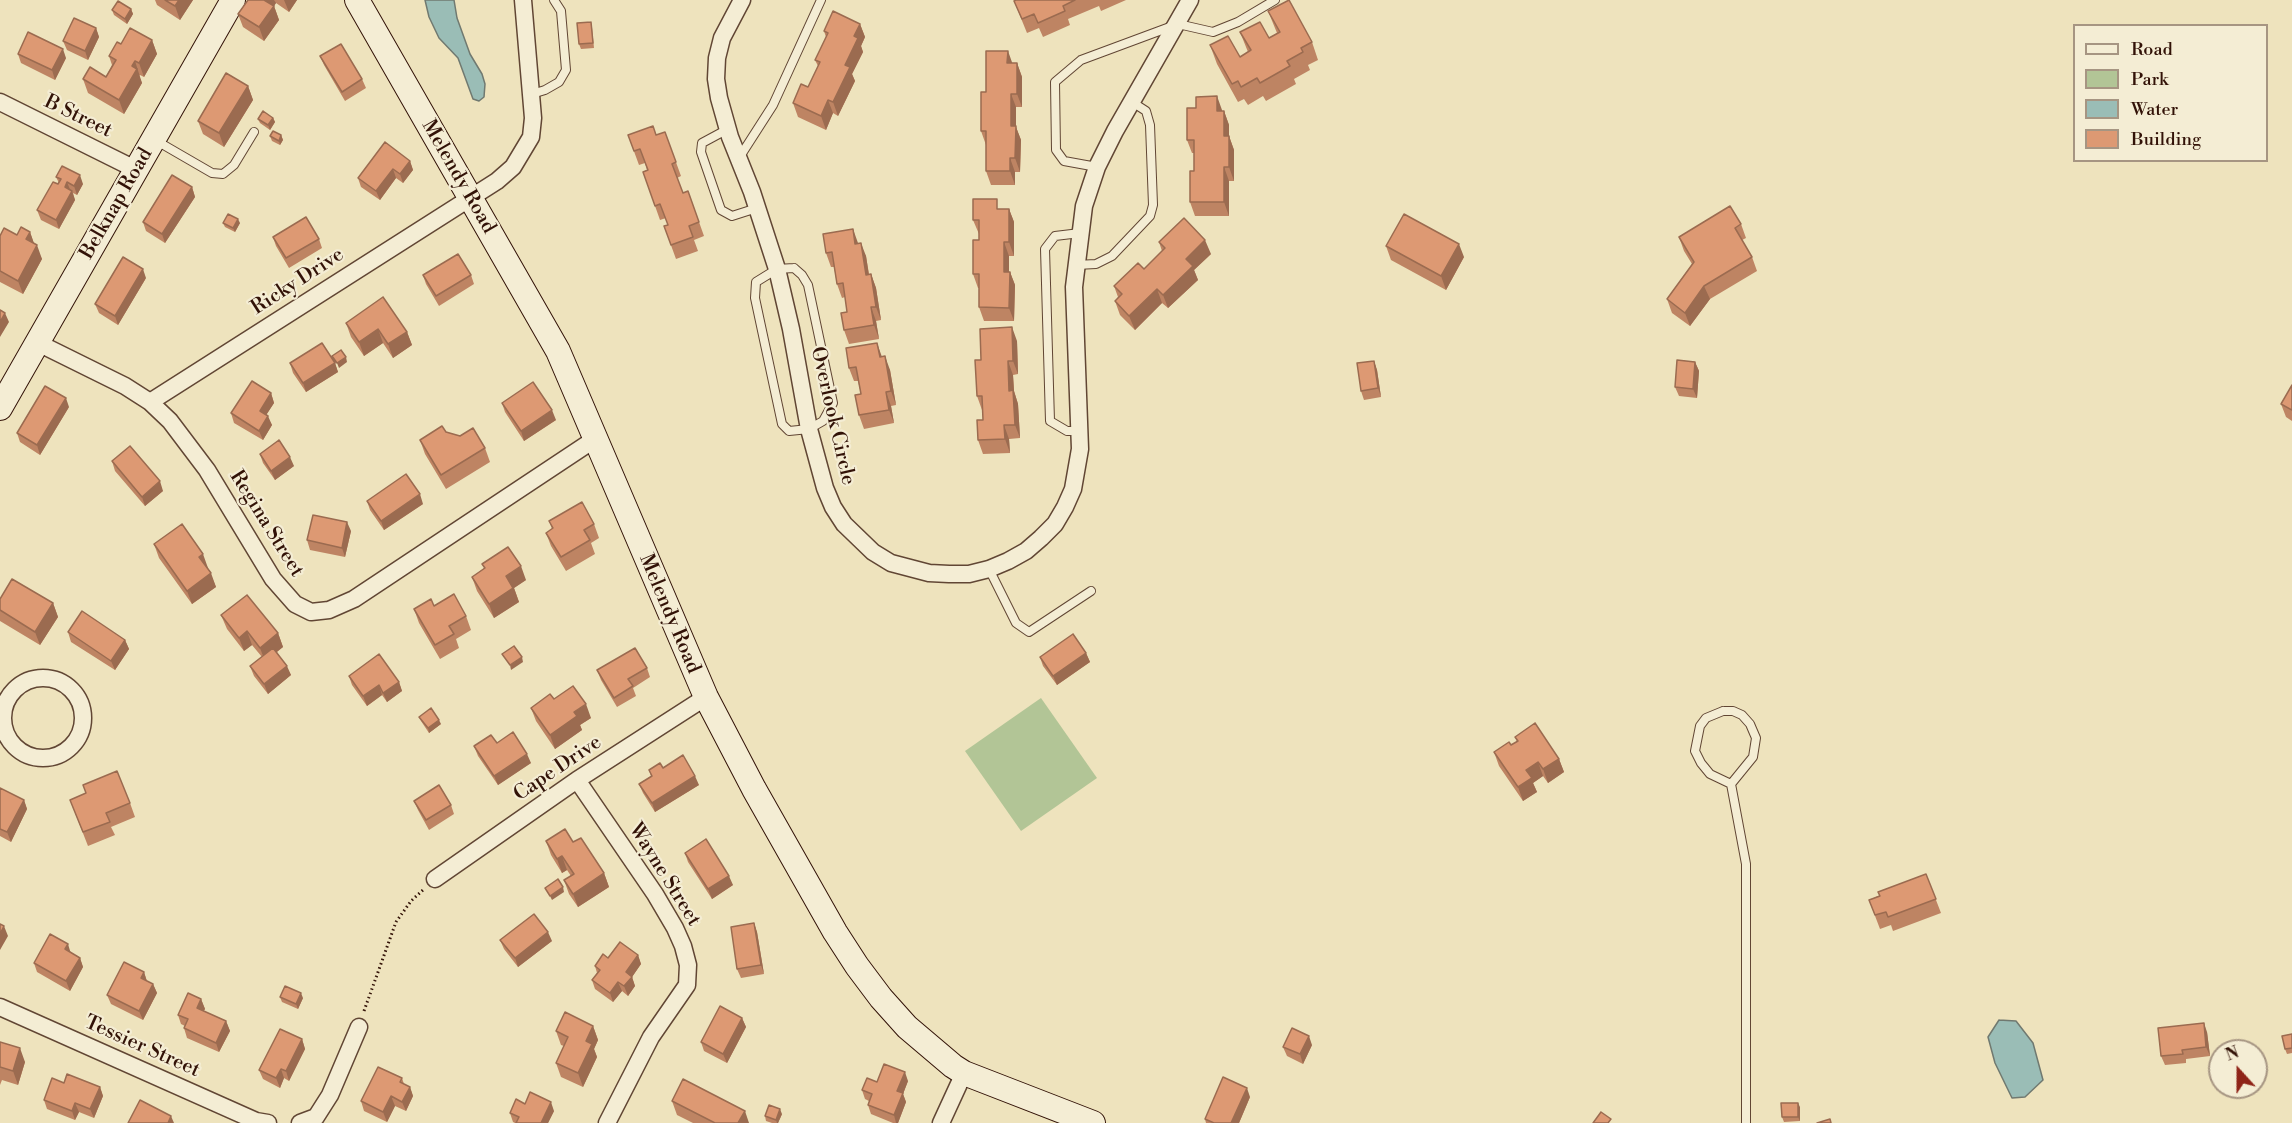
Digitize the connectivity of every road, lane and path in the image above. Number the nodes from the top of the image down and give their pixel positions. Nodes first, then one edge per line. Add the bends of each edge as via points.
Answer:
1 (233, 0) edge
2 (357, 0) edge
3 (523, 0) edge
4 (554, 0) edge
5 (742, 0) edge
6 (820, 0) edge
7 (1190, 0) edge
8 (1275, 0) edge
9 (1178, 24) junction
10 (532, 94) junction
11 (0, 102) edge
12 (1132, 102) junction
13 (728, 129) junction
14 (254, 132) dead end
15 (154, 139) junction
16 (739, 159) junction
17 (1097, 166) junction
18 (137, 170) junction
19 (470, 198) junction
20 (757, 208) junction
21 (1080, 233) junction
22 (1076, 265) junction
23 (777, 269) junction
24 (38, 343) junction
25 (150, 402) junction
26 (0, 408) edge
27 (809, 429) junction
28 (1080, 431) junction
29 (595, 439) junction
30 (989, 569) junction
31 (1091, 591) dead end
32 (706, 697) junction
33 (3, 701) edge
34 (578, 780) junction
35 (1731, 784) junction
36 (435, 879) joint
37 (0, 1007) edge
38 (359, 1027) joint
39 (964, 1073) junction
40 (268, 1123) edge
41 (300, 1123) edge
42 (607, 1123) edge
43 (941, 1123) edge
44 (1093, 1123) edge
45 (1746, 1123) edge

1 - 15 street, Belknap Road
2 - 19 street, Melendy Road
3 - 10 street
4 - 10 lane via 561,11 567,70 559,82
5 - 13 street, Overlook Circle via 722,38 717,58 716,79
6 - 16 lane via 773,105
7 - 9 street, Overlook Circle
8 - 9 lane via 1213,32
9 - 12 street, Overlook Circle
9 - 17 lane via 1081,60 1055,82 1056,150 1064,161
10 - 19 street via 531,137 523,153 505,174
11 - 18 street, B Street
12 - 17 street, Overlook Circle
12 - 22 lane via 1146,111 1150,125 1150,216 1112,256 1096,264
13 - 16 street, Overlook Circle
13 - 20 lane via 702,143 701,152 721,210 732,216
14 - 15 lane via 234,165 223,174 212,173
15 - 18 street, Belknap Road
16 - 20 street, Overlook Circle
17 - 21 street, Overlook Circle
18 - 24 street, Belknap Road
19 - 25 street, Ricky Drive
19 - 29 street, Melendy Road via 558,351
20 - 23 street, Overlook Circle
21 - 22 street, Overlook Circle
21 - 28 lane via 1054,236 1045,249 1050,421 1067,431
22 - 28 street, Overlook Circle
23 - 27 street, Overlook Circle
23 - 27 lane via 794,268 808,285 833,403 823,421
23 - 27 lane via 756,282 755,298 782,424 789,431
24 - 25 street, Regina Street
24 - 26 street, Belknap Road
25 - 29 street, Regina Street via 207,470 280,587 301,608 311,612 329,610 354,599
27 - 30 street, Overlook Circle via 818,469 833,507 844,524 873,552 891,563 929,573 969,574
28 - 30 street, Overlook Circle via 1073,489 1055,524 1026,551
29 - 32 street, Melendy Road
30 - 31 lane via 1016,623 1029,632
32 - 34 street, Cape Drive
32 - 39 street, Melendy Road via 754,789 857,966 907,1027
33 - 33 street via 6,733 17,749 28,755 52,757 69,748 81,734 82,706 65,684 38,678 25,682
34 - 36 street, Cape Drive
34 - 42 street, Wayne Street via 655,894 675,928 688,965 687,985 651,1038
35 - 35 lane via 1753,757 1756,738 1742,715 1723,711 1706,718 1700,726 1695,751 1710,774
35 - 45 lane via 1746,864
36 - 38 path via 396,922
37 - 40 street, Tessier Street
38 - 41 street via 330,1095 316,1116
39 - 43 street
39 - 44 street, Melendy Road

